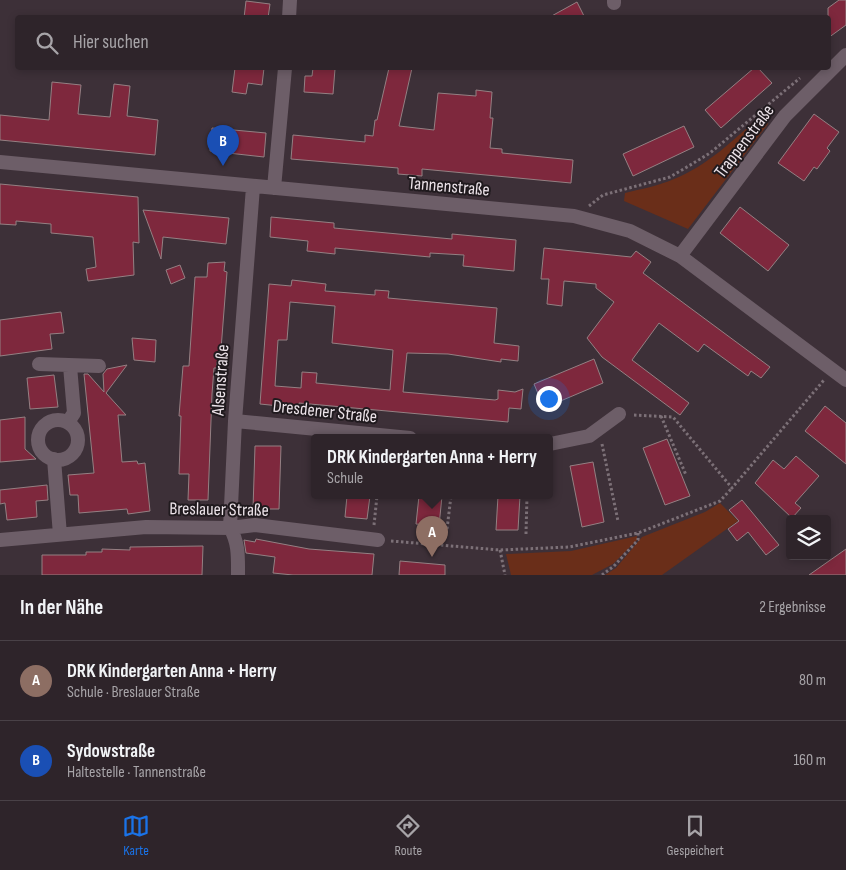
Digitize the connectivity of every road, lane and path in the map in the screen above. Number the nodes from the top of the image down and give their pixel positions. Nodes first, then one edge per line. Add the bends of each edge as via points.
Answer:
1 (290, 0) edge
2 (289, 15) edge
3 (846, 55) edge
4 (285, 70) edge
5 (803, 77) dead end
6 (0, 162) edge
7 (253, 187) junction
8 (274, 188) junction
9 (574, 216) junction
10 (680, 256) junction
11 (39, 364) dead end
12 (70, 366) junction
13 (99, 366) dead end
14 (832, 370) junction
15 (846, 380) edge
16 (619, 414) joint
17 (661, 416) junction
18 (235, 421) junction
19 (68, 422) junction
20 (599, 428) junction
21 (369, 434) edge
22 (553, 443) edge
23 (54, 460) junction
24 (686, 475) dead end
25 (732, 488) junction
26 (377, 499) edge
27 (450, 499) edge
28 (527, 499) edge
29 (618, 521) dead end
30 (230, 528) junction
31 (447, 529) dead end
32 (376, 533) junction
33 (638, 533) junction
34 (526, 534) dead end
35 (60, 535) junction
36 (0, 540) edge
37 (500, 550) junction
38 (238, 575) edge
39 (505, 575) edge
40 (602, 575) edge

1 - 2 street
3 - 10 street, Trappenstraße via 785,116
4 - 8 street
5 - 9 path via 692,164 670,177 603,195
6 - 7 street, Tannenstraße
7 - 8 street, Tannenstraße
7 - 18 street, Alsenstraße
8 - 9 street, Tannenstraße
9 - 10 street, Tannenstraße via 630,230
10 - 14 street, Tannenstraße
11 - 12 street
12 - 13 street
12 - 19 street via 74,413
14 - 15 street, Tannenstraße
14 - 25 path
16 - 17 path
16 - 20 street
17 - 24 path
17 - 25 path via 673,417
18 - 21 street, Dresdener Straße
18 - 30 street, Alsenstraße
19 - 23 street via 77,433 77,447 68,457
19 - 23 street via 50,421 40,430 40,448 43,454
20 - 22 street via 589,436
20 - 29 path
23 - 35 street
25 - 33 path via 720,501
26 - 32 path
27 - 31 path
28 - 34 path
30 - 32 street, Breslauer Straße via 255,526
30 - 35 street, Breslauer Straße via 146,527
30 - 38 street, Alsenstraße via 236,538
32 - 37 path
33 - 37 path via 569,546
33 - 40 path via 638,540
35 - 36 street, Breslauer Straße
37 - 39 path

